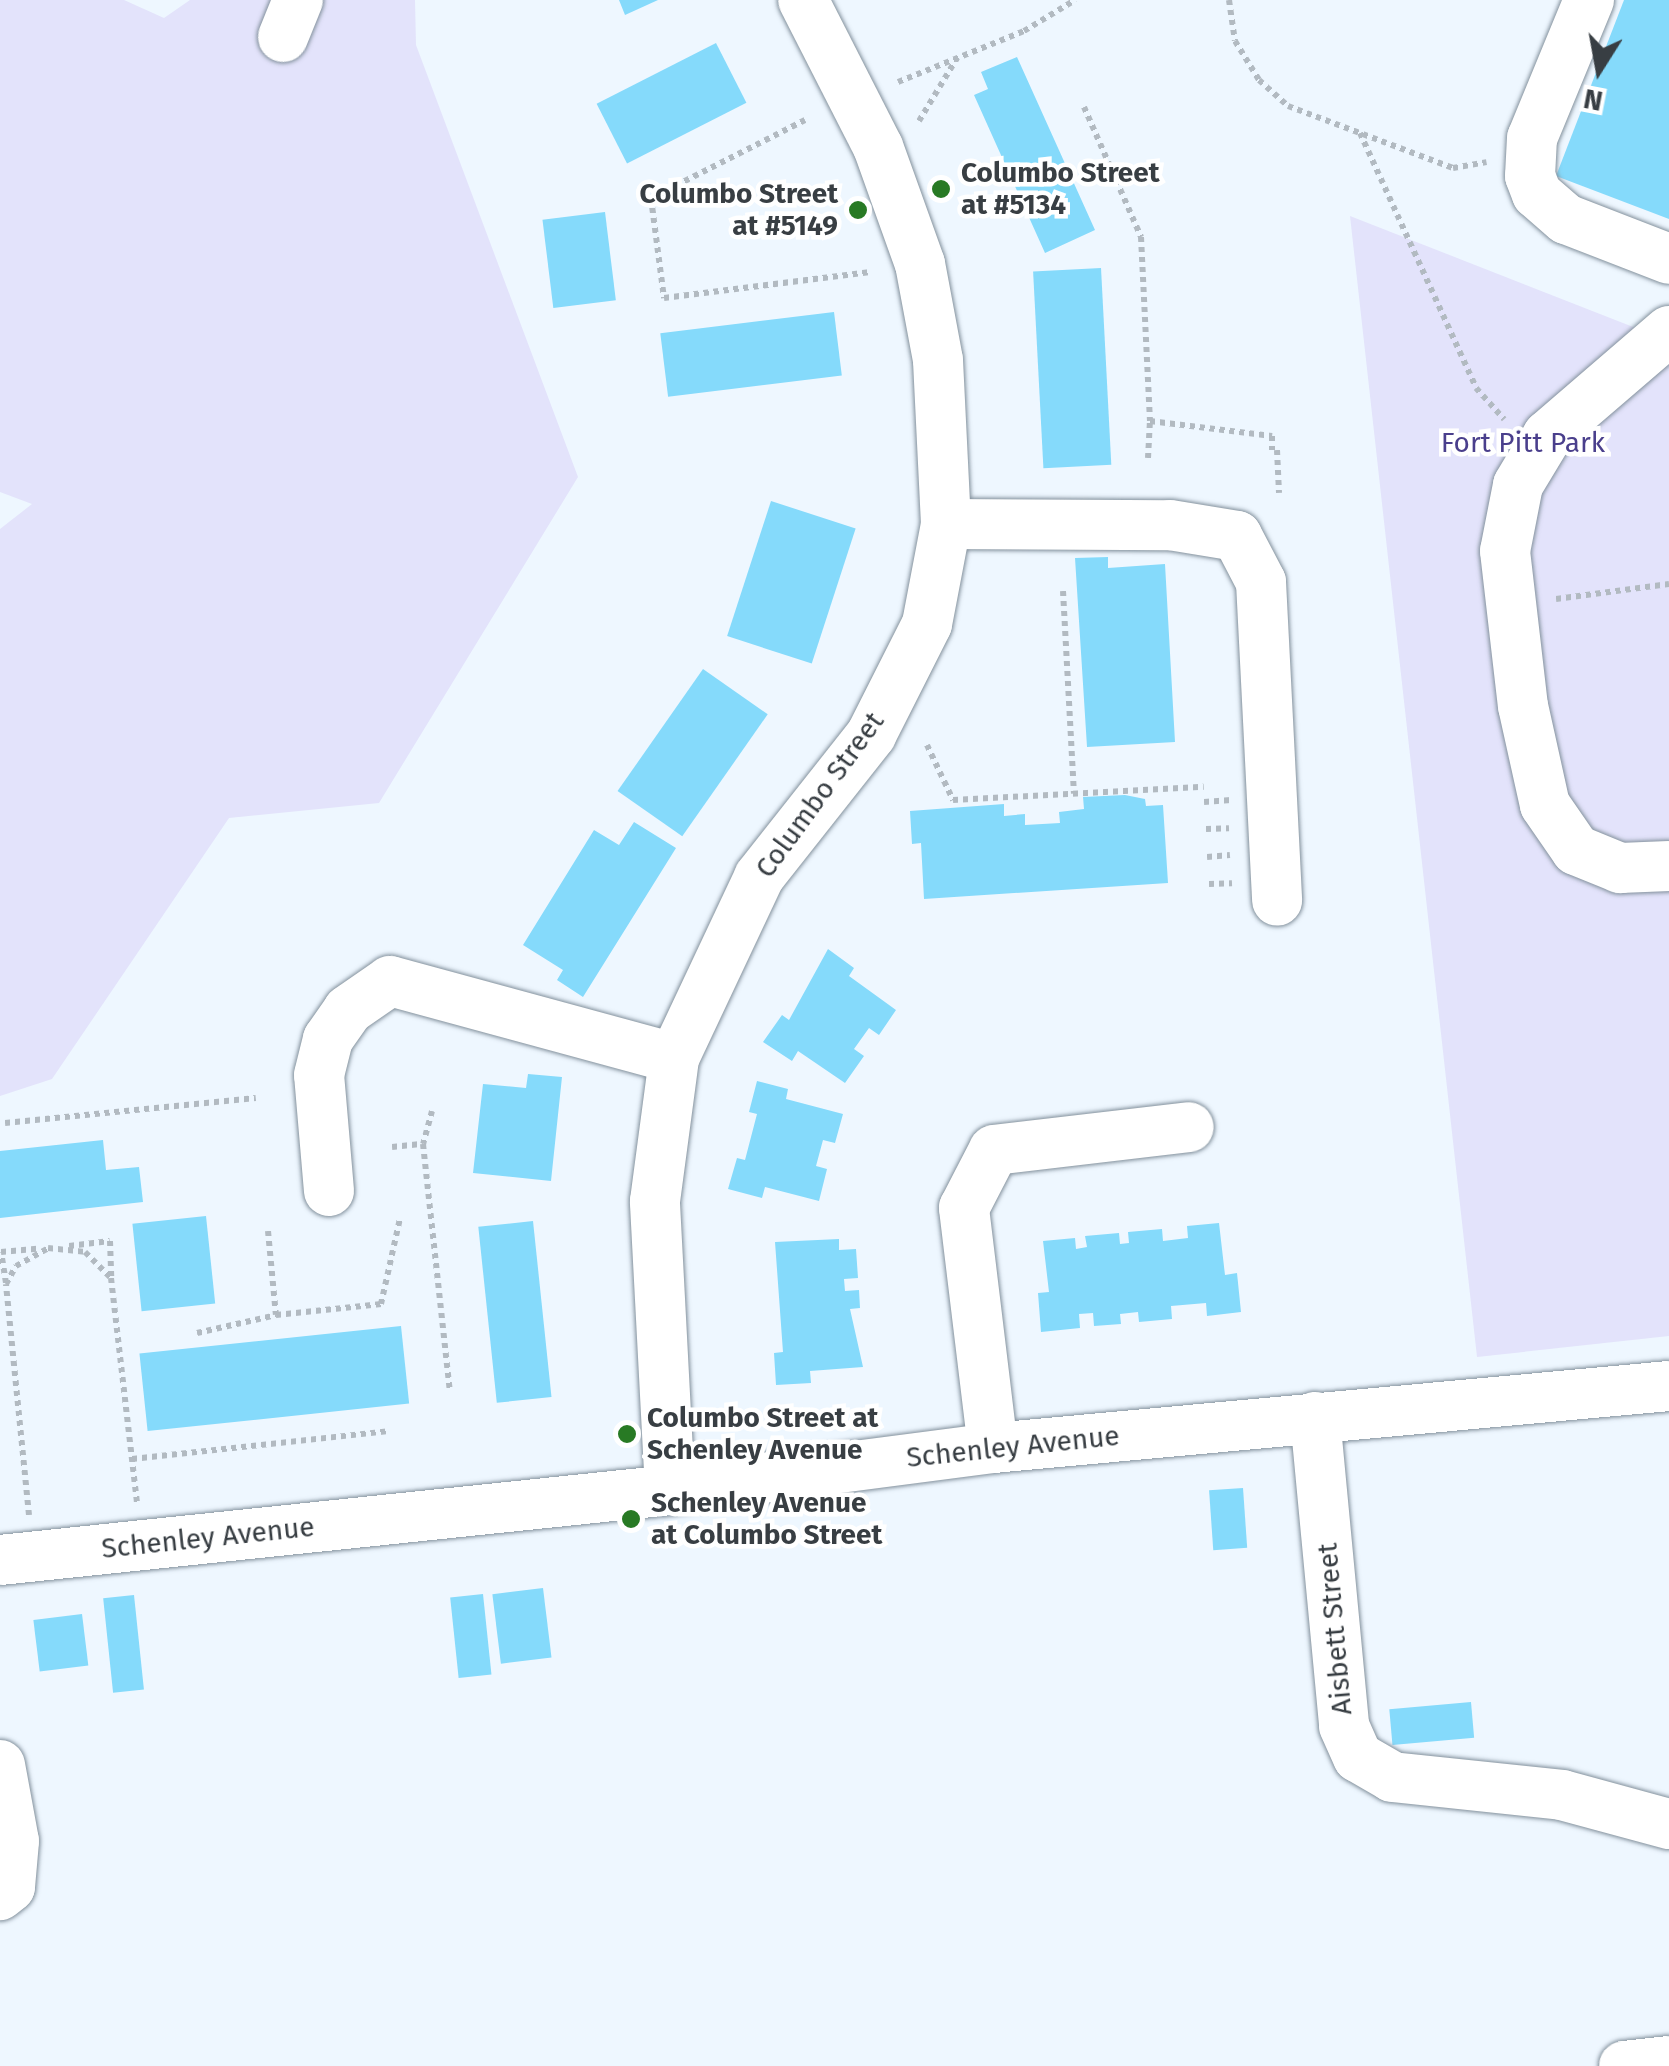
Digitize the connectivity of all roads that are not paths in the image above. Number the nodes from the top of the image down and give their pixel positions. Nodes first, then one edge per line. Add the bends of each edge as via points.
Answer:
1 (802, 0) edge
2 (1589, 0) edge
3 (1669, 259) edge
4 (1669, 331) edge
5 (946, 524) junction
6 (1669, 866) edge
7 (1277, 901) dead end
8 (674, 1058) junction
9 (1189, 1127) dead end
10 (329, 1190) dead end
11 (1669, 1386) edge
12 (1315, 1417) junction
13 (993, 1448) junction
14 (670, 1490) junction
15 (15, 1540) edge
16 (0, 1765) edge
17 (1669, 1824) edge
18 (0, 1895) edge
19 (1669, 2061) edge
20 (1624, 2066) edge

1 - 5 street, Columbo Street via 878,146 920,264 938,360
2 - 3 street via 1532,138 1530,176 1537,194 1566,219
4 - 6 street via 1548,435 1518,485 1506,551 1524,706 1545,806 1576,850 1620,868
5 - 7 street via 1170,525 1237,536 1262,582
5 - 8 street, Columbo Street via 920,640 871,734 759,876
8 - 10 street via 390,981 348,1010 328,1040 319,1074
8 - 14 street, Columbo Street via 654,1201
9 - 13 street via 994,1150 964,1208
11 - 12 street, Schenley Avenue
12 - 13 street, Schenley Avenue
12 - 17 street, Aisbett Street via 1344,1726 1358,1757 1392,1777 1562,1795
13 - 14 street, Schenley Avenue
14 - 15 street, Schenley Avenue
16 - 18 street via 14,1842 10,1887
19 - 20 street

